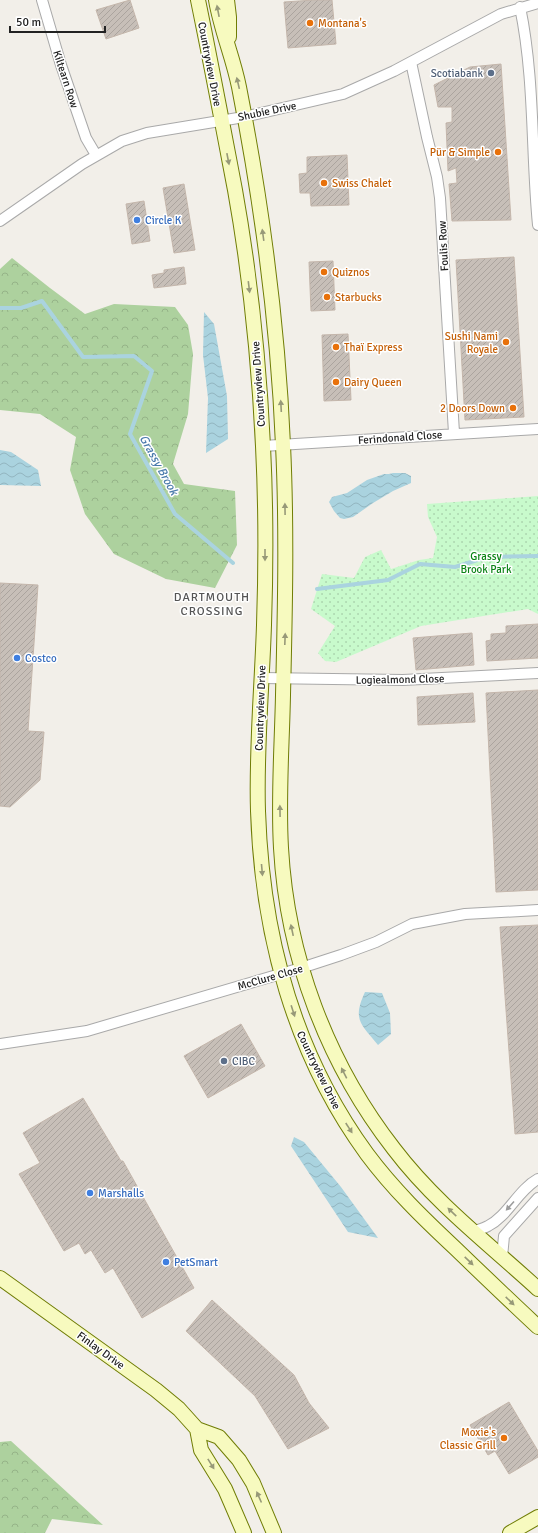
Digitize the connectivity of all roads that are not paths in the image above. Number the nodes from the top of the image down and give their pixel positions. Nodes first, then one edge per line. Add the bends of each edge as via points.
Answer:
1 (42, 0) edge
2 (198, 0) edge
3 (216, 0) edge
4 (227, 0) edge
5 (538, 3) edge
6 (520, 7) junction
7 (229, 49) junction
8 (411, 62) junction
9 (244, 117) junction
10 (221, 120) junction
11 (96, 155) junction
12 (0, 220) edge
13 (538, 226) edge
14 (538, 429) edge
15 (454, 433) junction
16 (283, 445) junction
17 (263, 446) junction
18 (538, 673) edge
19 (262, 678) junction
20 (284, 678) junction
21 (538, 910) edge
22 (301, 968) junction
23 (281, 974) junction
24 (0, 1044) edge
25 (538, 1179) edge
26 (538, 1198) edge
27 (473, 1232) junction
28 (502, 1257) junction
29 (0, 1278) edge
30 (538, 1289) edge
31 (538, 1327) edge
32 (196, 1429) junction
33 (538, 1517) edge
34 (244, 1533) edge
35 (274, 1533) edge
36 (510, 1533) edge

1 - 11 street, Kiltearn Row via 86,138
2 - 10 street, Countryview Drive
7 -> 3 street, Countryview Drive via 220,24
4 - 7 street
5 - 6 street, Shubie Drive
6 - 8 street, Shubie Drive via 484,22
6 - 13 street via 529,64
9 -> 7 street, Countryview Drive
8 - 9 street, Shubie Drive via 343,94
8 - 15 street, Foulis Row via 438,177
9 - 10 street, Shubie Drive
16 -> 9 street, Countryview Drive via 272,301
10 - 11 street, Shubie Drive via 147,132 122,141
10 -> 17 street, Countryview Drive via 235,191 247,276
11 - 12 street, Shubie Drive
14 - 15 street, Ferindonald Close
15 - 16 street, Ferindonald Close
16 - 17 street, Ferindonald Close
20 -> 16 street, Countryview Drive via 286,553
17 -> 19 street, Countryview Drive via 265,567
18 - 20 street, Logiealmond Close via 403,680
19 - 20 street, Logiealmond Close
19 -> 23 street, Countryview Drive via 258,777 259,831 264,894
22 -> 20 street, Countryview Drive via 288,911 281,850 280,789
21 - 22 street, McClure Close via 465,914 412,924 376,942
22 - 23 street, McClure Close
27 -> 22 street, Countryview Drive via 409,1168 364,1108 334,1053
23 - 24 street, McClure Close via 86,1031
23 -> 31 street, Countryview Drive via 310,1057 342,1116 368,1155 414,1208
25 -> 27 street via 488,1226
26 - 28 street via 504,1236
27 - 28 street, Countryview Drive
28 - 30 street, Countryview Drive
29 - 32 street, Finlay Drive via 156,1390
32 -> 34 street, Finlay Drive via 201,1450 225,1489
35 -> 32 street, Finlay Drive via 253,1483 239,1460 219,1437
33 - 36 street

